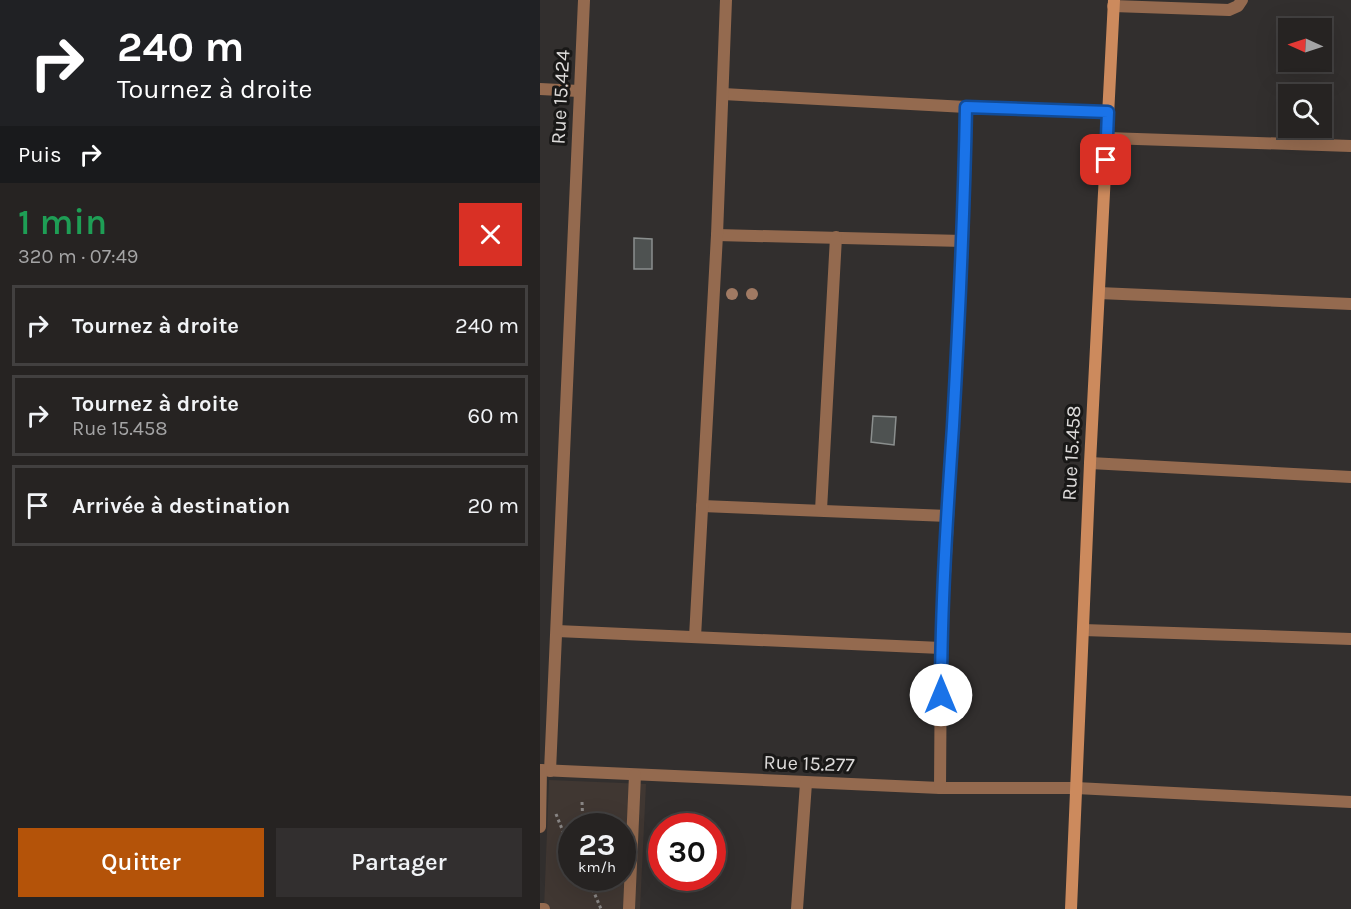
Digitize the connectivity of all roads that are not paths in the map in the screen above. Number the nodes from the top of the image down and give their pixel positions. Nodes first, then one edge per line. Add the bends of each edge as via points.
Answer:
1 (584, 0) edge
2 (726, 0) edge
3 (1242, 0) edge
4 (1113, 3) edge
5 (540, 89) edge
6 (579, 91) junction
7 (723, 94) junction
8 (966, 107) junction
9 (1108, 112) junction
10 (1107, 138) junction
11 (1351, 146) edge
12 (717, 235) junction
13 (836, 237) junction
14 (963, 241) junction
15 (1099, 293) junction
16 (1351, 304) edge
17 (1090, 463) junction
18 (1351, 477) edge
19 (702, 506) junction
20 (821, 510) junction
21 (948, 516) junction
22 (1083, 630) junction
23 (557, 631) junction
24 (695, 638) junction
25 (1351, 639) edge
26 (941, 648) junction
27 (544, 770) edge
28 (635, 775) junction
29 (806, 783) junction
30 (940, 788) junction
31 (1076, 788) junction
32 (1351, 802) edge
33 (540, 827) edge
34 (629, 909) edge
35 (797, 909) edge
36 (1071, 909) edge

1 - 6 street, Rue 15.424
2 - 7 street
3 - 4 street via 1229,10
4 - 9 main road, Rue 15.458
5 - 6 street
6 - 23 street, Rue 15.424
7 - 8 street
7 - 12 street
8 - 9 street
8 - 14 street
9 - 10 main road, Rue 15.458
10 - 11 street
10 - 15 main road, Rue 15.458
12 - 13 street
12 - 19 street
13 - 14 street
13 - 20 street
14 - 21 street
15 - 16 street
15 - 17 main road, Rue 15.458
17 - 18 street
17 - 22 main road, Rue 15.458
19 - 20 street
19 - 24 street
20 - 21 street
21 - 26 street
22 - 25 street
22 - 31 main road, Rue 15.458
23 - 24 street
23 - 27 street, Rue 15.424
24 - 26 street
26 - 30 street
27 - 28 street, Rue 15.277
27 - 33 street, Rue 15.424
28 - 29 street, Rue 15.277
28 - 34 street
29 - 30 street, Rue 15.277
29 - 35 street
30 - 31 street, Rue 15.277
31 - 32 street, Rue 15.277
31 - 36 main road, Rue 15.458

